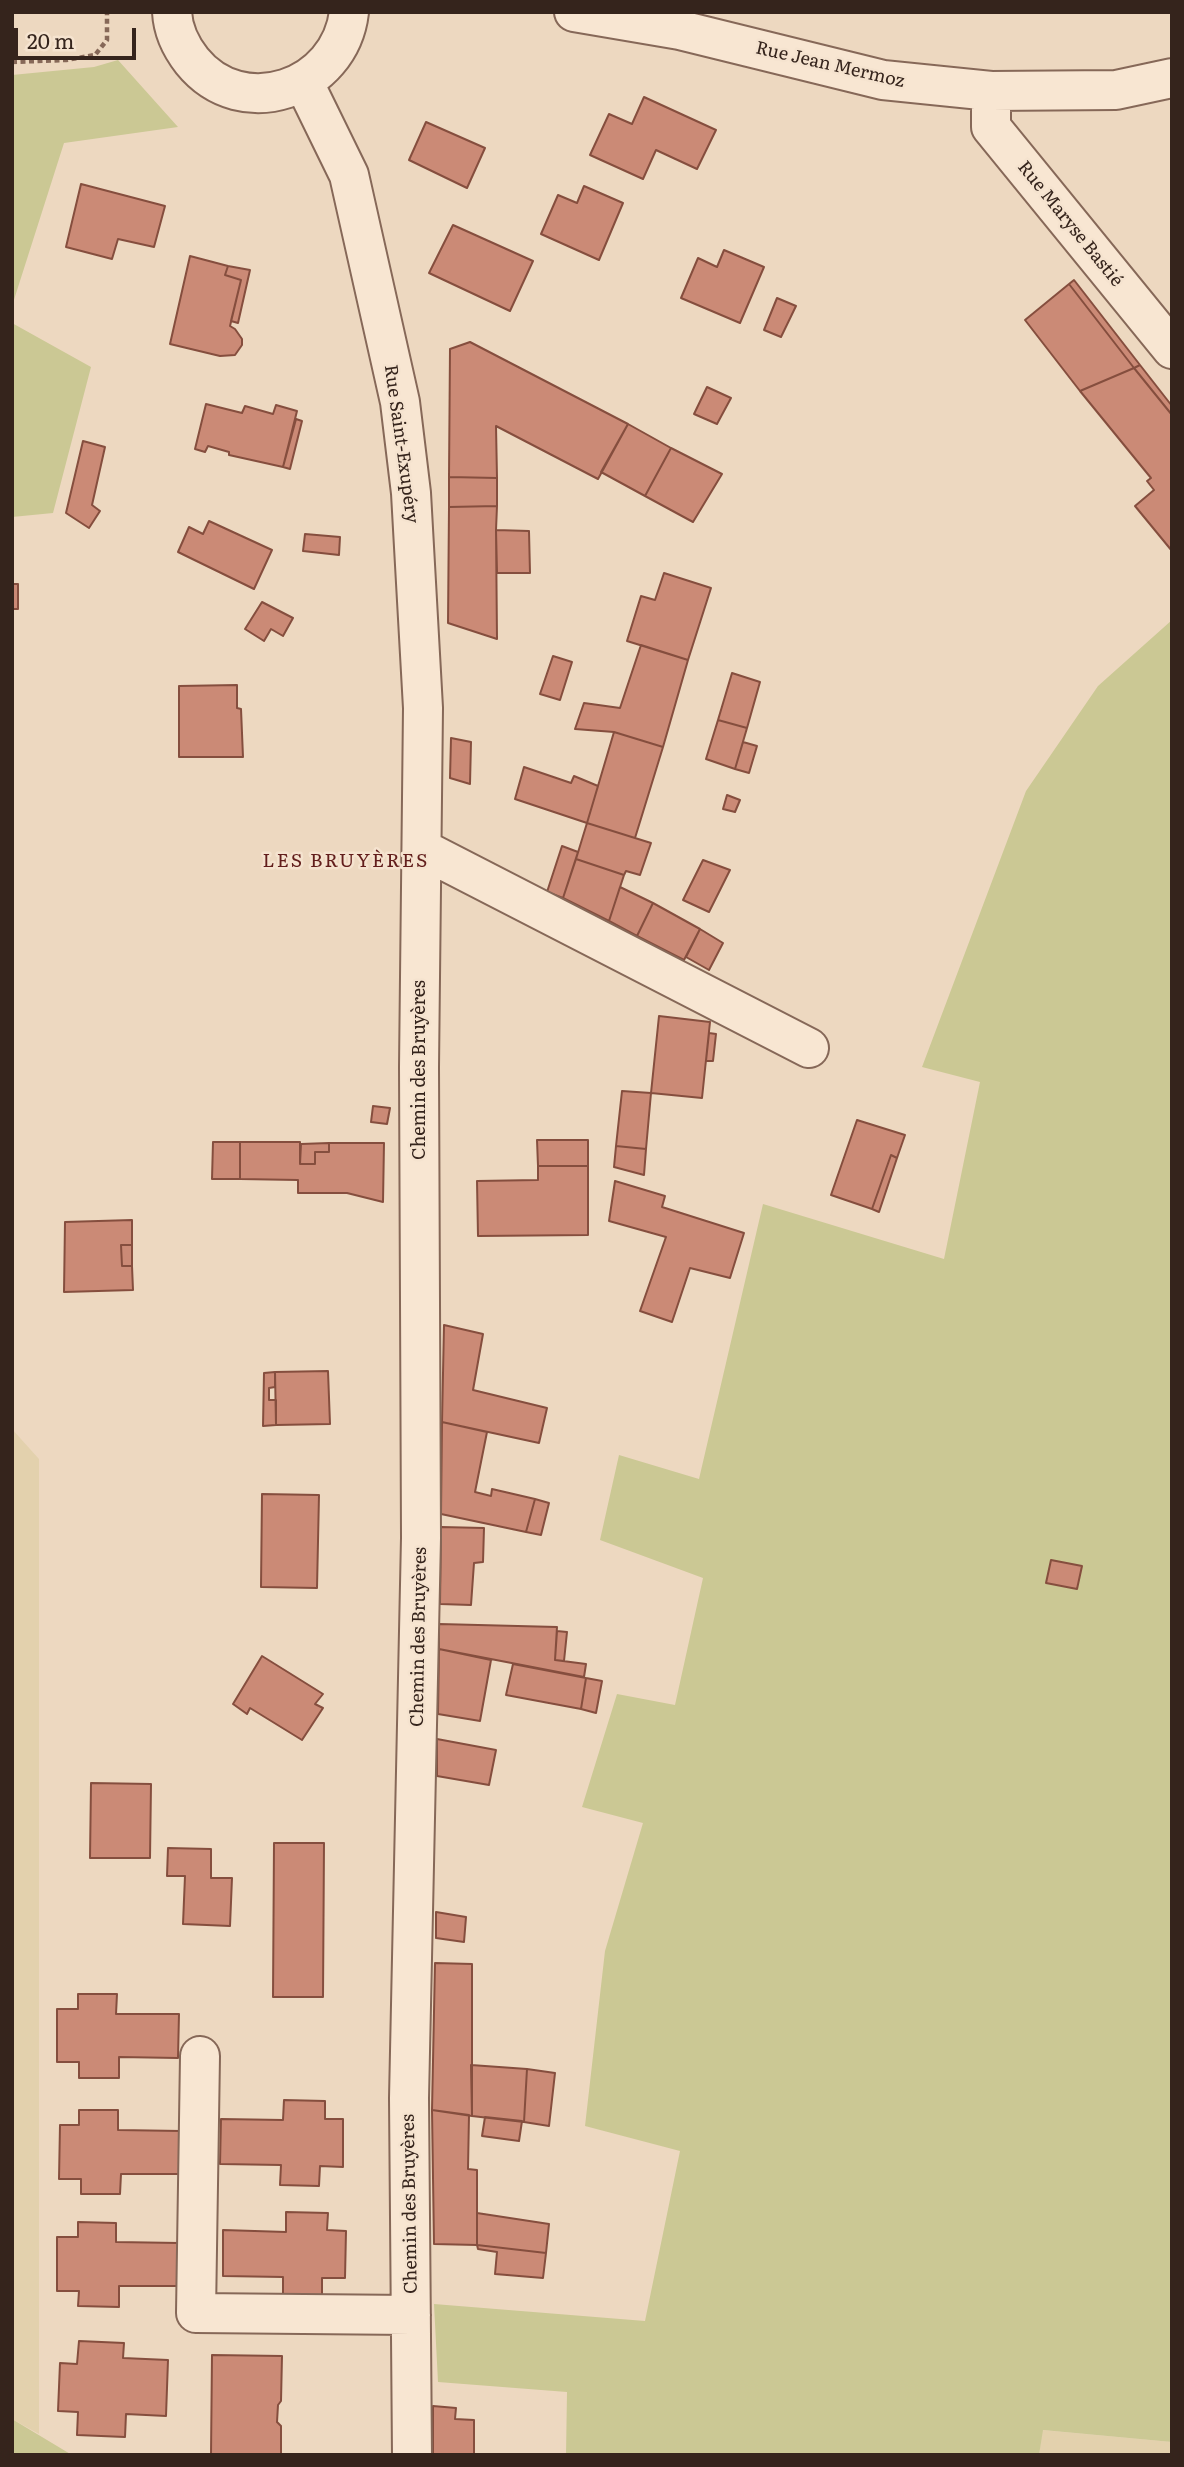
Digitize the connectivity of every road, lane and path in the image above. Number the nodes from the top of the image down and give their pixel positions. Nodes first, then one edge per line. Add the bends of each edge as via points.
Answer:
1 (107, 12) edge
2 (172, 12) edge
3 (349, 12) edge
4 (574, 12) edge
5 (12, 62) edge
6 (1172, 78) edge
7 (304, 83) junction
8 (992, 91) junction
9 (1172, 349) edge
10 (422, 835) junction
11 (809, 1048) dead end
12 (200, 2056) dead end
13 (411, 2315) junction
14 (412, 2455) edge

1 - 5 path via 107,40 95,55
2 - 7 street via 183,49 200,70 223,85 250,93 278,92
3 - 7 street via 341,42 326,65
4 - 8 street, Rue Jean Mermoz via 680,30 883,80
6 - 8 street, Rue Jean Mermoz via 1116,90
7 - 10 street, Rue Saint-Exupéry via 349,175 400,402 419,621
8 - 9 street, Rue Maryse Bastié via 991,127
10 - 11 street
10 - 13 street, Chemin des Bruyères via 421,1538 409,2085
12 - 13 street via 196,2313
13 - 14 street, Chemin des Bruyères

